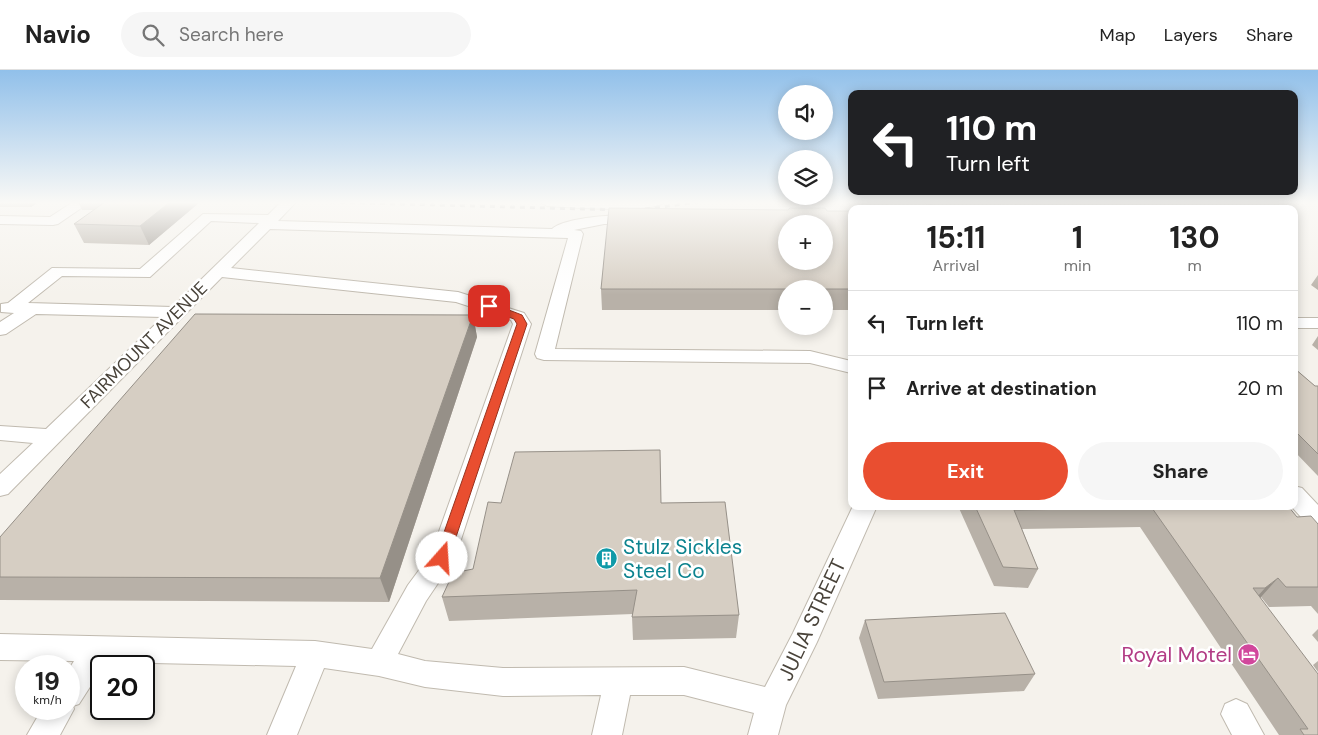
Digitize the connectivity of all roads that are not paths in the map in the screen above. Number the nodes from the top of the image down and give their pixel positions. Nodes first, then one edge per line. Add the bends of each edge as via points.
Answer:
1 (189, 233) edge
2 (258, 233) edge
3 (548, 233) edge
4 (218, 272) junction
5 (6, 308) edge
6 (32, 309) junction
7 (178, 312) junction
8 (1298, 323) edge
9 (1318, 323) edge
10 (0, 330) edge
11 (848, 365) edge
12 (0, 433) edge
13 (52, 436) junction
14 (0, 488) edge
15 (1298, 498) edge
16 (863, 510) edge
17 (1318, 521) edge
18 (0, 647) edge
19 (99, 648) junction
20 (315, 654) junction
21 (379, 663) junction
22 (80, 677) edge
23 (618, 682) junction
24 (772, 703) junction
25 (52, 720) edge
26 (42, 735) edge
27 (282, 735) edge
28 (607, 735) edge
29 (763, 735) edge

1 - 5 street via 144,274 58,271
2 - 4 street, FAIRMOUNT AVENUE
3 - 11 street via 576,234 544,354 810,357
4 - 7 street, FAIRMOUNT AVENUE
4 - 21 street via 458,297 518,317 522,324 442,558 417,593
5 - 6 street
6 - 7 street
6 - 10 street
7 - 13 street, FAIRMOUNT AVENUE
8 - 9 street
12 - 13 street
13 - 14 street, FAIRMOUNT AVENUE
15 - 17 street
16 - 24 street, JULIA STREET
18 - 19 street
19 - 20 street
19 - 22 street
20 - 21 street
20 - 27 street
21 - 23 street via 425,674 503,682
23 - 24 street via 684,681
23 - 28 street
24 - 29 street, JULIA STREET
25 - 26 street

